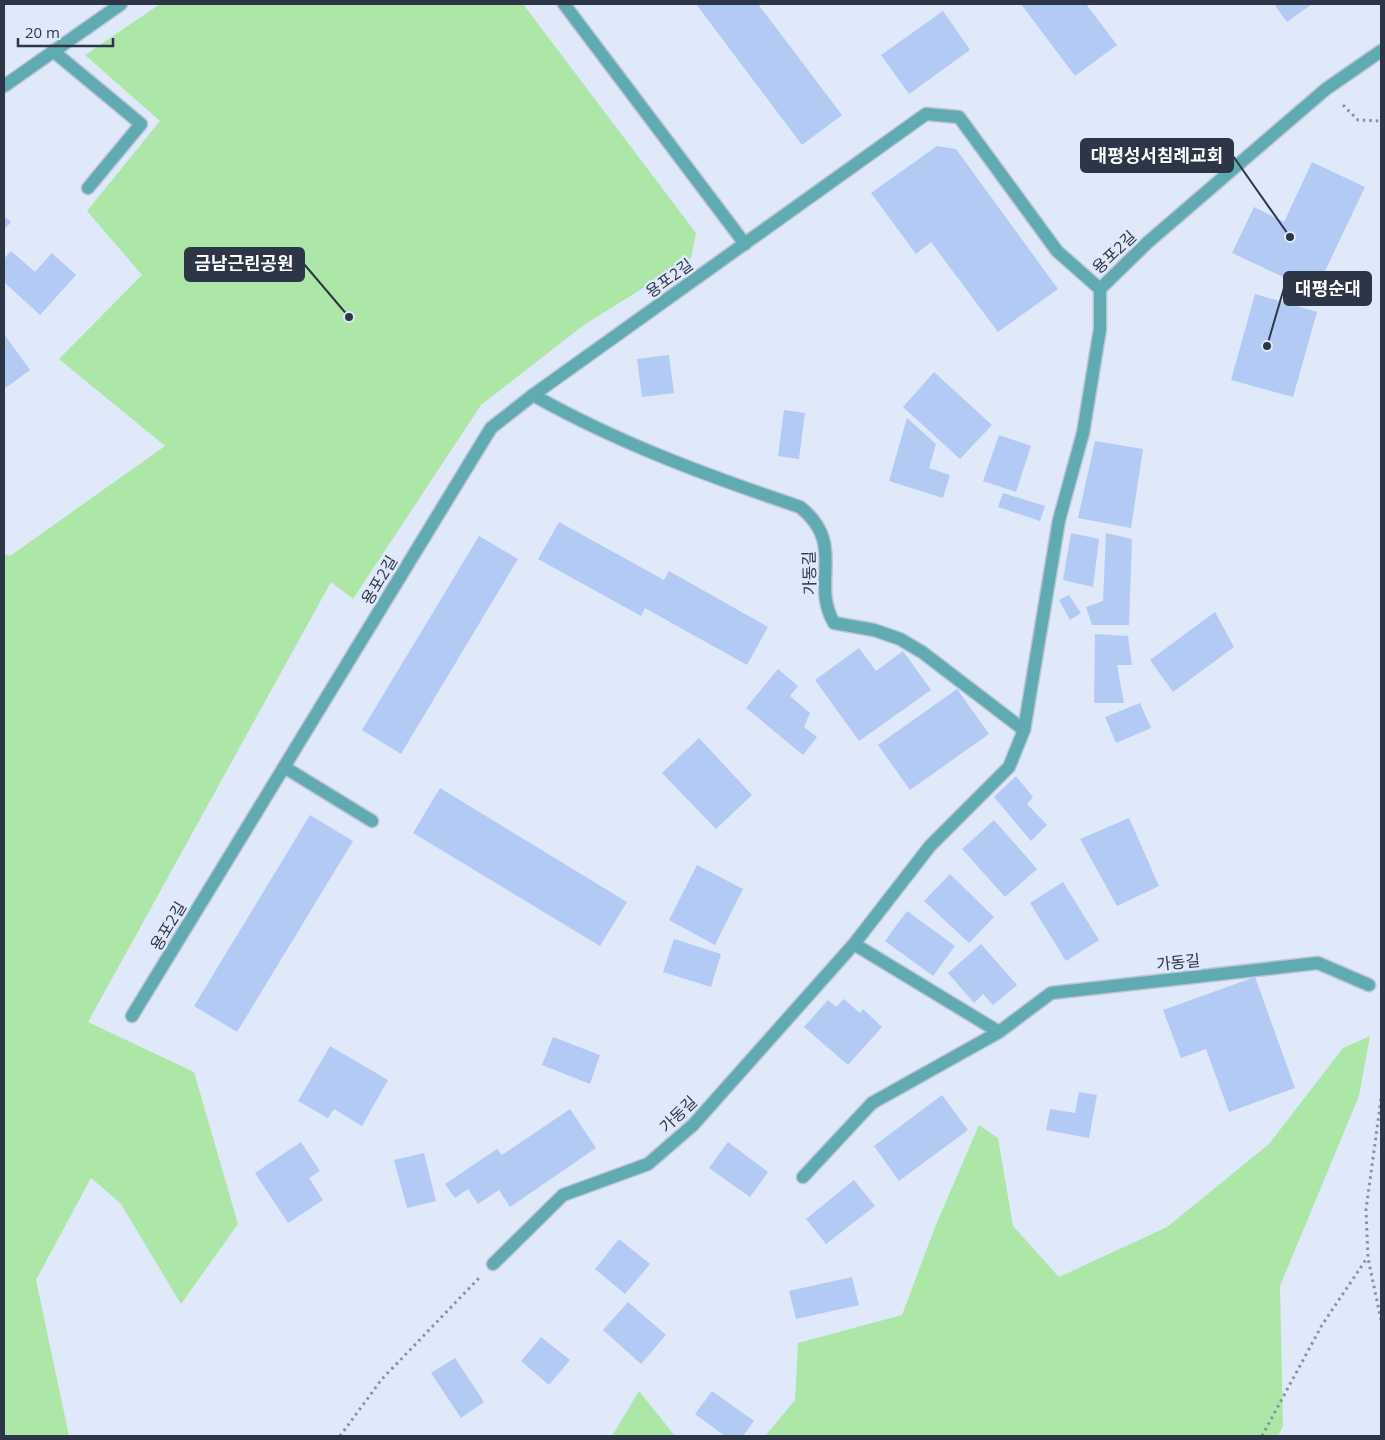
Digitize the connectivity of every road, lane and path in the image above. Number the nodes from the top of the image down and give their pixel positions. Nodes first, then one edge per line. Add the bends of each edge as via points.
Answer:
1 (120, 4) edge
2 (564, 4) edge
3 (1381, 51) edge
4 (54, 52) junction
5 (4, 86) edge
6 (1326, 89) junction
7 (1381, 121) edge
8 (88, 188) dead end
9 (745, 244) junction
10 (1100, 289) junction
11 (534, 395) junction
12 (1024, 730) junction
13 (284, 767) junction
14 (372, 821) dead end
15 (854, 944) junction
16 (1369, 985) dead end
17 (132, 1016) dead end
18 (999, 1032) junction
19 (1381, 1100) edge
20 (803, 1177) dead end
21 (1368, 1258) junction
22 (493, 1264) joint
23 (1381, 1320) edge
24 (340, 1436) edge
25 (1262, 1436) edge

1 - 4 street
2 - 9 street
3 - 6 street, 용포2길
4 - 5 street
4 - 8 street via 141,124
6 - 7 path via 1358,120
6 - 10 street, 용포2길 via 1147,243
9 - 10 street, 용포2길 via 926,114 959,118 1057,251
9 - 11 street, 용포2길
10 - 12 street, 가동길 via 1100,329 1085,424 1059,520
11 - 12 street, 가동길 via 578,421 670,462 800,507 814,517 826,547 827,610 834,623 874,630 900,639 922,652
11 - 13 street, 용포2길 via 491,428
12 - 15 street, 가동길 via 1009,767 930,846
13 - 14 street
13 - 17 street, 용포2길
15 - 18 street
15 - 22 street, 가동길 via 693,1125 648,1164 563,1195
16 - 18 street, 가동길 via 1318,963 1051,992
18 - 20 street, 가동길 via 872,1103
19 - 21 path via 1366,1210
21 - 23 path
21 - 25 path via 1322,1325
22 - 24 path via 382,1379

